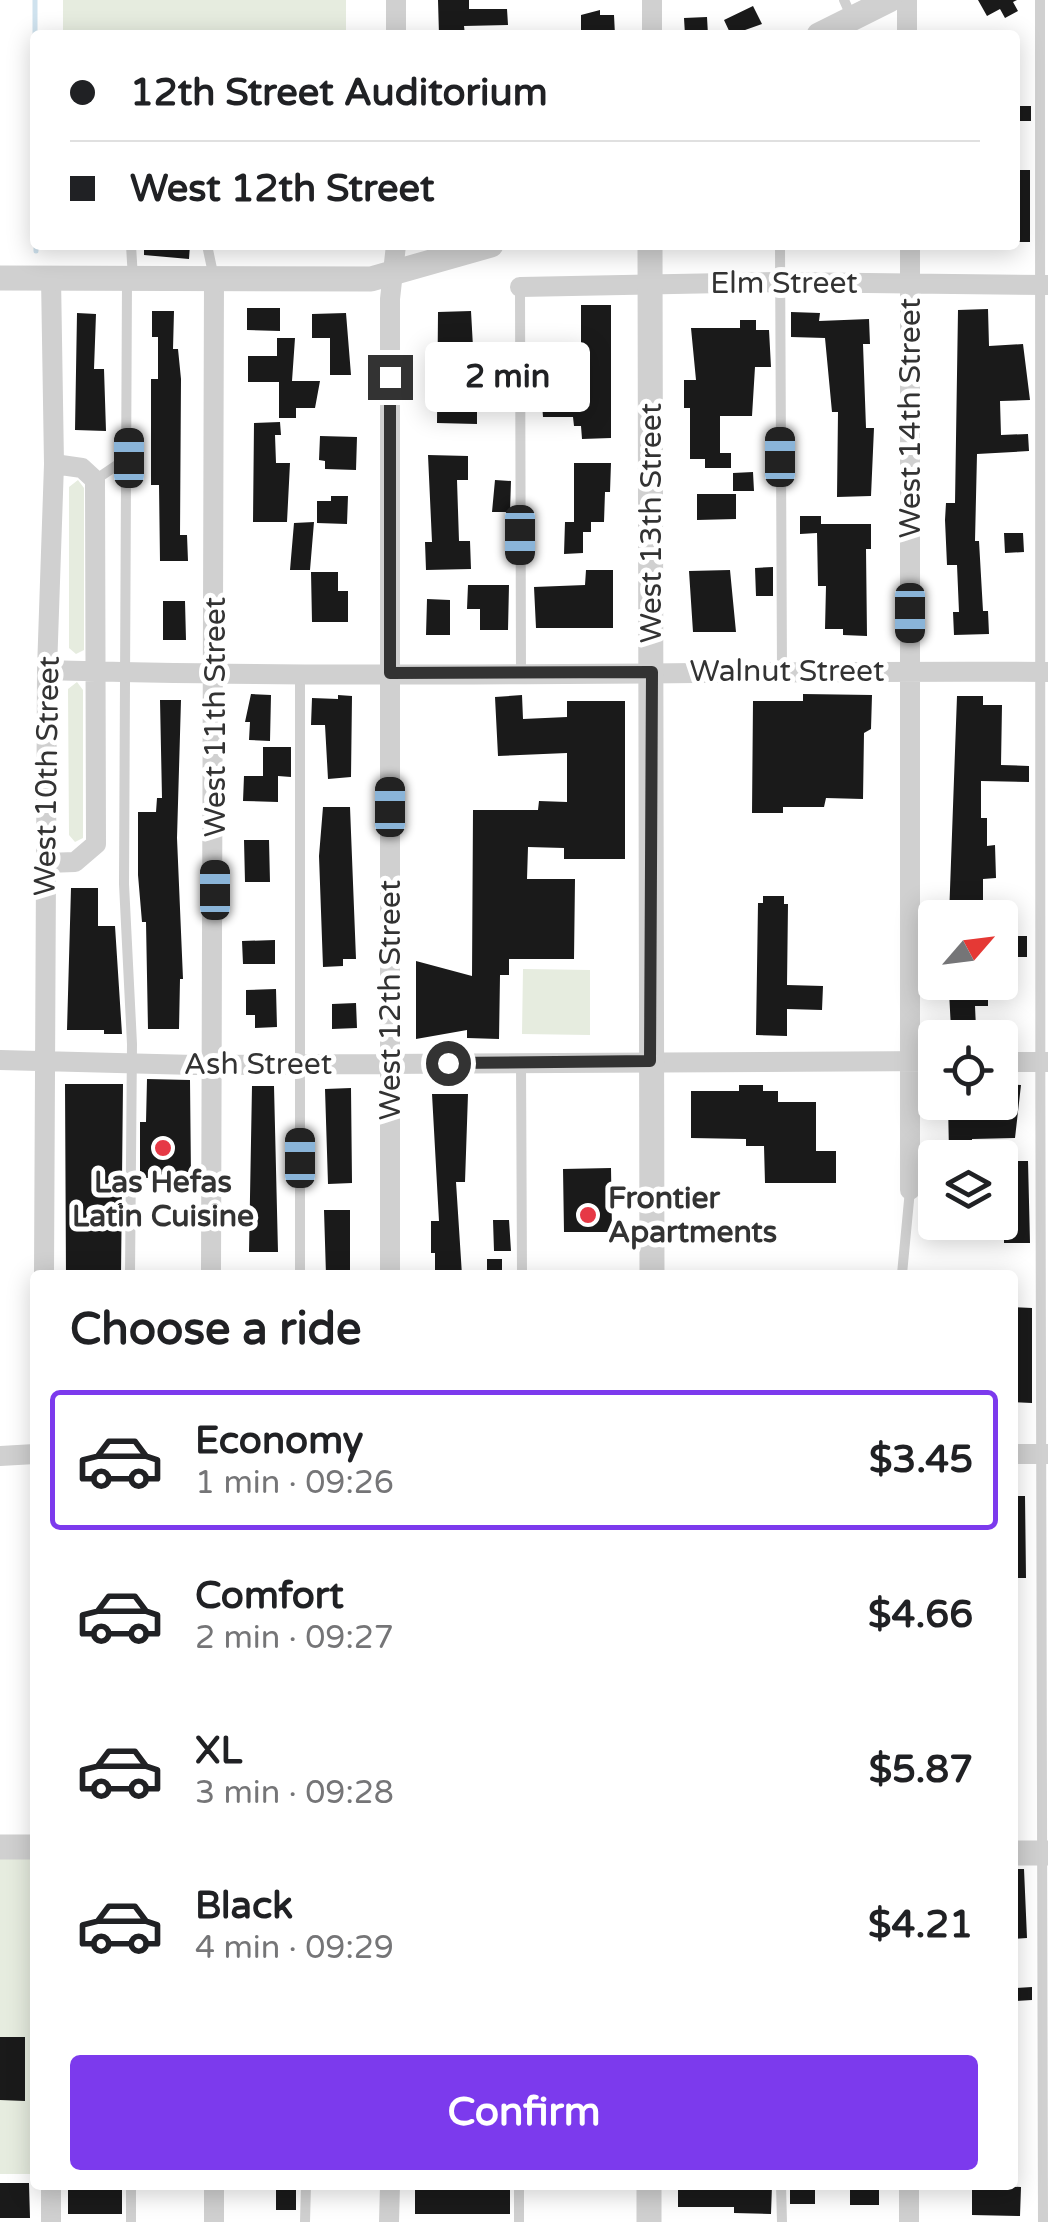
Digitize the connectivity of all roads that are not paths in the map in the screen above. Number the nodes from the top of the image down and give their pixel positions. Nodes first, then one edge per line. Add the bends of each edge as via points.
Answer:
1 (396, 0) edge
2 (652, 0) edge
3 (889, 0) edge
4 (907, 0) edge
5 (1040, 0) edge
6 (848, 10) edge
7 (396, 30) edge
8 (652, 30) edge
9 (825, 30) edge
10 (908, 30) edge
11 (132, 250) edge
12 (208, 250) edge
13 (396, 250) edge
14 (475, 250) edge
15 (648, 250) edge
16 (780, 250) edge
17 (910, 250) edge
18 (394, 274) junction
19 (50, 277) junction
20 (0, 278) edge
21 (130, 278) junction
22 (214, 279) junction
23 (781, 282) junction
24 (910, 283) junction
25 (650, 285) junction
26 (1043, 285) edge
27 (520, 287) joint
28 (129, 458) junction
29 (54, 464) junction
30 (96, 480) junction
31 (47, 670) junction
32 (216, 670) junction
33 (782, 671) junction
34 (910, 671) junction
35 (96, 672) junction
36 (126, 672) junction
37 (300, 672) junction
38 (652, 672) junction
39 (1044, 672) edge
40 (390, 673) junction
41 (521, 675) junction
42 (46, 863) junction
43 (0, 1060) edge
44 (44, 1060) junction
45 (521, 1061) junction
46 (650, 1061) junction
47 (132, 1062) junction
48 (299, 1062) junction
49 (910, 1062) junction
50 (918, 1062) edge
51 (1018, 1062) edge
52 (1044, 1062) edge
53 (215, 1064) junction
54 (390, 1064) junction
55 (910, 1190) joint
56 (44, 1270) edge
57 (130, 1270) edge
58 (211, 1270) edge
59 (300, 1270) edge
60 (390, 1270) edge
61 (522, 1270) edge
62 (652, 1270) edge
63 (902, 1270) edge
64 (30, 1454) edge
65 (1018, 1454) edge
66 (1044, 1454) edge
67 (0, 1456) edge
68 (0, 1847) edge
69 (30, 1847) edge
70 (1018, 1852) edge
71 (1046, 1853) edge
72 (51, 2190) edge
73 (131, 2190) edge
74 (214, 2190) edge
75 (306, 2190) edge
76 (390, 2190) edge
77 (519, 2190) edge
78 (649, 2190) edge
79 (782, 2190) edge
80 (909, 2190) edge
81 (51, 2222) edge
82 (131, 2222) edge
83 (214, 2222) edge
84 (305, 2222) edge
85 (389, 2222) edge
86 (519, 2222) edge
87 (648, 2222) edge
88 (782, 2222) edge
89 (909, 2222) edge
90 (1043, 2222) edge

1 - 7 street
2 - 8 street
3 - 6 street
4 - 10 street
5 - 26 lane
6 - 9 street
11 - 21 lane
12 - 22 lane
13 - 18 street, West 12th Street
14 - 18 street
15 - 25 street, West 13th Street
16 - 23 lane
17 - 24 street, West 14th Street
18 - 22 street
18 - 40 street, West 12th Street
19 - 20 street
19 - 21 street
19 - 29 street, West 10th Street
21 - 22 street
21 - 28 lane
22 - 32 street, West 11th Street
23 - 24 street, Elm Street
23 - 25 street, Elm Street
23 - 33 lane
24 - 26 street, Elm Street
24 - 34 street, West 14th Street
25 - 27 street, Elm Street
25 - 38 street, West 13th Street
26 - 39 lane
27 - 41 lane
28 - 30 lane
28 - 36 lane
29 - 30 street via 82,468
29 - 31 street, West 10th Street
30 - 35 street
31 - 35 street, Walnut Street
31 - 42 street, West 10th Street
32 - 36 street, Walnut Street
32 - 37 street, Walnut Street
32 - 53 street, West 11th Street
33 - 34 street, Walnut Street
33 - 38 street, Walnut Street
34 - 39 street, Walnut Street
34 - 49 street, West 14th Street
35 - 36 street, Walnut Street
35 - 42 street via 96,844 76,862
36 - 47 lane via 124,884
37 - 40 street, Walnut Street
37 - 48 lane
38 - 41 street, Walnut Street
38 - 46 street, West 13th Street
39 - 52 lane
40 - 41 street, Walnut Street
40 - 54 street, West 12th Street
42 - 44 street, West 10th Street
43 - 44 street, Ash Street
44 - 47 street, Ash Street
44 - 56 street, West 10th Street
45 - 46 street, Ash Street
45 - 54 street, Ash Street
45 - 61 lane
46 - 49 street, Ash Street
46 - 62 street, West 13th Street
47 - 53 street, Ash Street
47 - 57 lane
48 - 53 street, Ash Street
48 - 54 street, Ash Street
48 - 59 lane
49 - 50 street, Ash Street
49 - 55 street, West 14th Street
51 - 52 street
52 - 66 lane
53 - 58 street, West 11th Street
54 - 60 street, West 12th Street
55 - 63 lane
64 - 67 street
65 - 66 street
66 - 71 lane
68 - 69 street
70 - 71 street
71 - 90 lane
72 - 81 street
73 - 82 lane
74 - 83 street
75 - 84 lane
76 - 85 street
77 - 86 lane
78 - 87 street
79 - 88 lane
80 - 89 street

